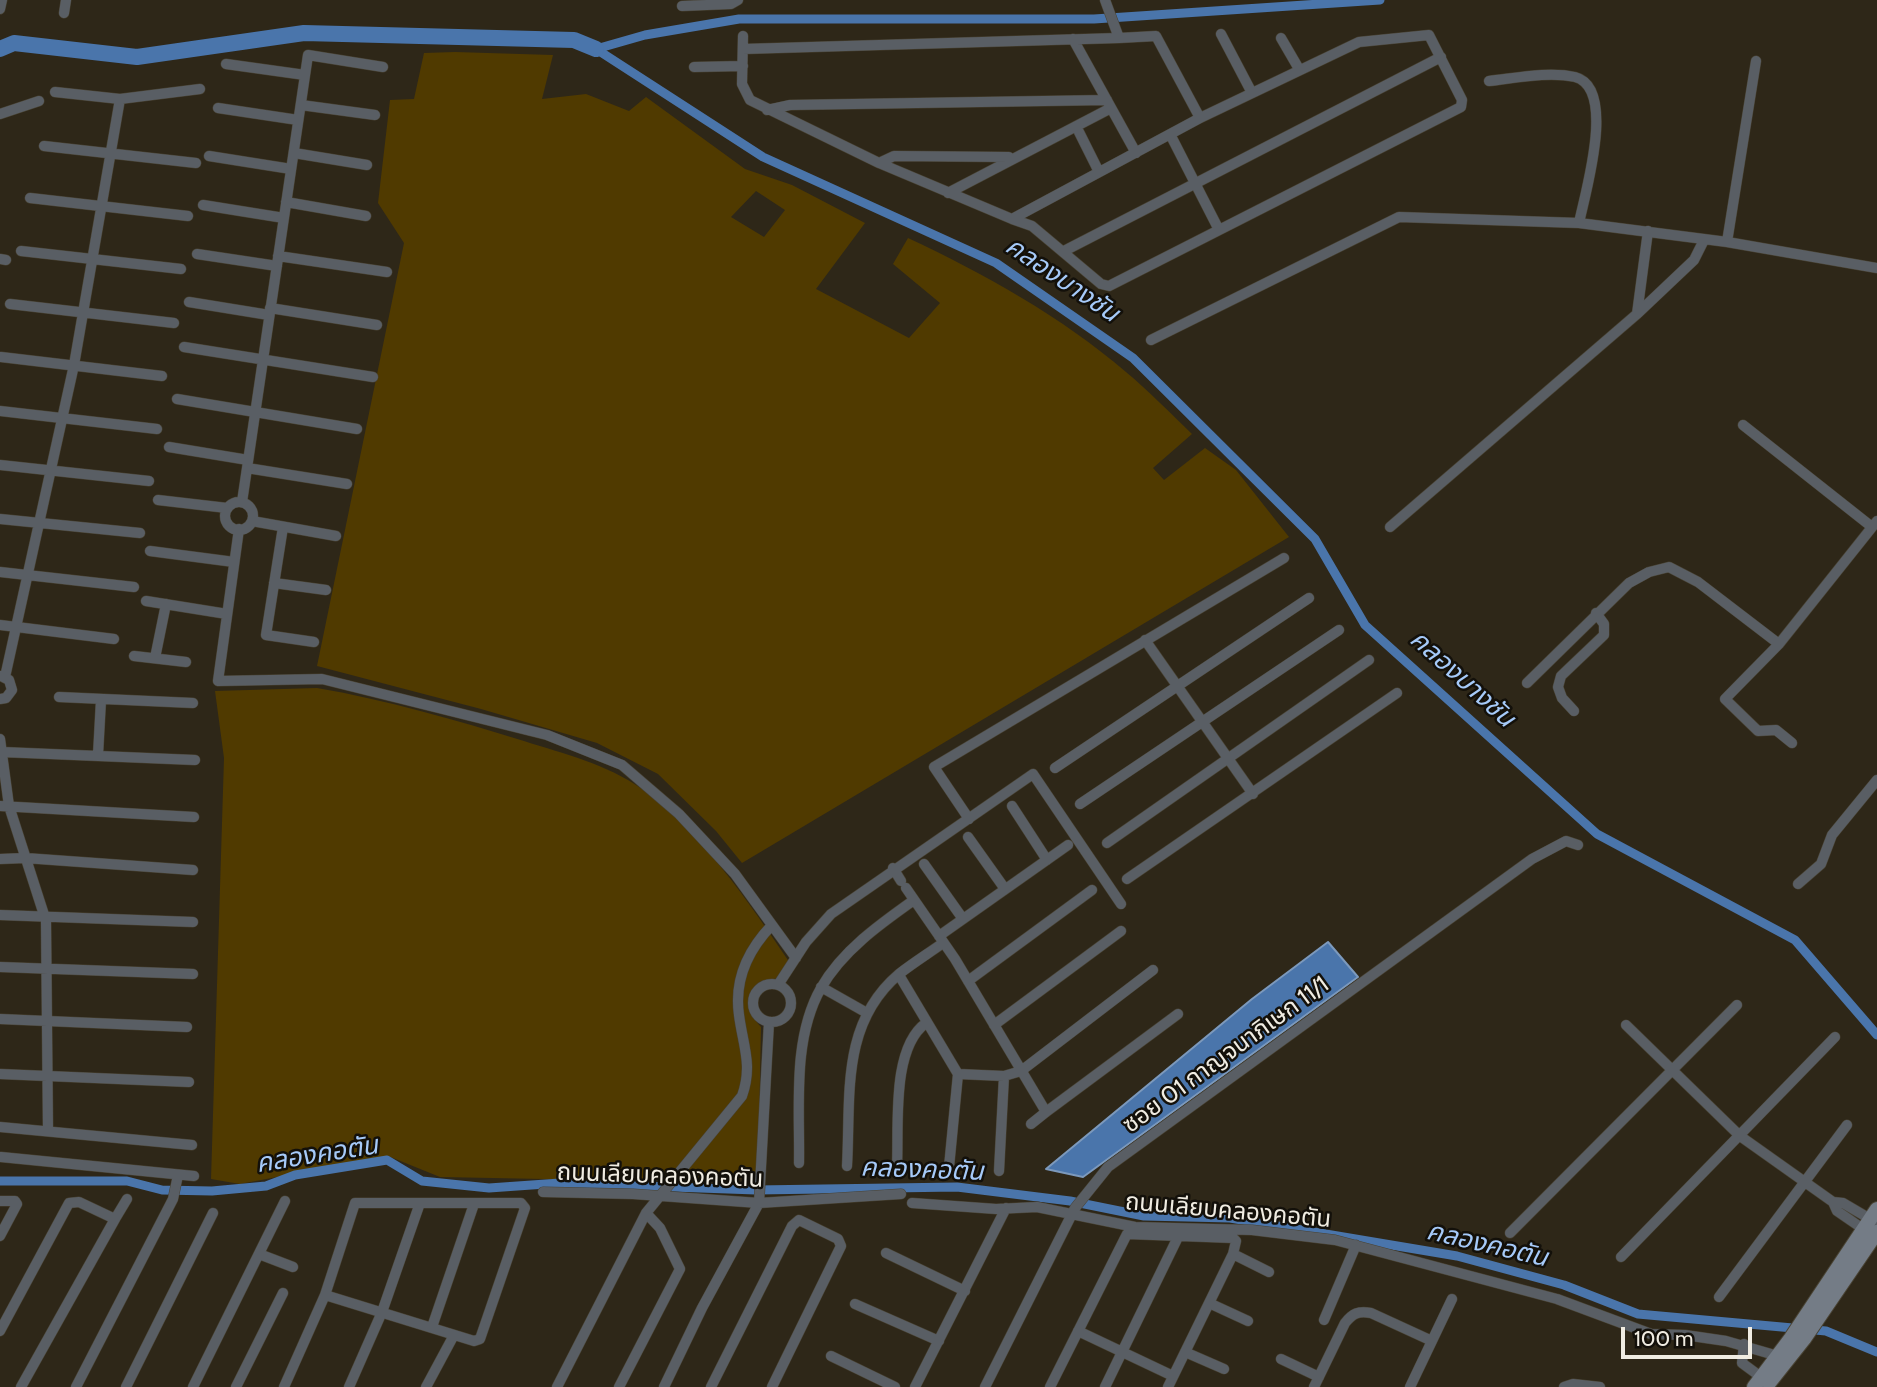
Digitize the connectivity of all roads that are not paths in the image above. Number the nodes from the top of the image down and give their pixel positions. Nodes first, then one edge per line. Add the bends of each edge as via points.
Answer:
1 (2, 0) edge
2 (66, 0) edge
3 (738, 0) edge
4 (1105, 0) edge
5 (682, 6) dead end
6 (0, 9) edge
7 (64, 13) dead end
8 (1118, 34) junction
9 (1222, 34) dead end
10 (743, 36) dead end
11 (1281, 38) dead end
12 (1073, 39) junction
13 (743, 49) junction
14 (1441, 57) junction
15 (1756, 61) dead end
16 (226, 64) dead end
17 (743, 66) junction
18 (383, 67) dead end
19 (694, 67) dead end
20 (1299, 69) junction
21 (305, 75) junction
22 (1489, 80) dead end
23 (200, 89) dead end
24 (55, 92) dead end
25 (1252, 93) junction
26 (120, 99) junction
27 (39, 101) dead end
28 (1109, 104) junction
29 (300, 105) junction
30 (218, 108) dead end
31 (768, 110) junction
32 (0, 114) edge
33 (375, 115) dead end
34 (1200, 118) junction
35 (298, 120) junction
36 (1079, 132) dead end
37 (1171, 136) junction
38 (44, 146) dead end
39 (293, 153) junction
40 (1136, 153) junction
41 (110, 154) junction
42 (209, 156) dead end
43 (1012, 158) junction
44 (196, 163) dead end
45 (878, 163) junction
46 (367, 165) dead end
47 (291, 169) junction
48 (1099, 172) junction
49 (1195, 183) junction
50 (948, 193) junction
51 (30, 198) dead end
52 (286, 202) junction
53 (203, 205) dead end
54 (101, 208) junction
55 (188, 216) dead end
56 (366, 216) dead end
57 (284, 218) junction
58 (1012, 219) junction
59 (1579, 222) junction
60 (1219, 230) junction
61 (1648, 232) junction
62 (1704, 240) junction
63 (1727, 242) junction
64 (21, 251) dead end
65 (1063, 251) junction
66 (197, 254) dead end
67 (91, 260) junction
68 (277, 261) junction
69 (1877, 268) edge
70 (181, 269) dead end
71 (387, 272) dead end
72 (188, 302) dead end
73 (10, 304) dead end
74 (270, 311) junction
75 (82, 314) junction
76 (1637, 314) junction
77 (174, 323) dead end
78 (377, 325) dead end
79 (1151, 340) dead end
80 (184, 347) dead end
81 (2, 357) edge
82 (263, 357) junction
83 (74, 365) junction
84 (162, 376) dead end
85 (373, 377) dead end
86 (177, 400) dead end
87 (0, 411) edge
88 (255, 412) junction
89 (62, 419) junction
90 (1743, 425) dead end
91 (157, 429) dead end
92 (357, 429) dead end
93 (169, 447) dead end
94 (247, 464) junction
95 (0, 465) edge
96 (50, 472) junction
97 (149, 481) dead end
98 (347, 484) dead end
99 (158, 500) dead end
100 (242, 502) junction
101 (227, 508) junction
102 (0, 519) edge
103 (252, 521) junction
104 (40, 524) junction
105 (1875, 524) edge
106 (283, 527) junction
107 (1390, 527) dead end
108 (239, 529) junction
109 (140, 533) dead end
110 (337, 536) dead end
111 (150, 551) dead end
112 (1284, 558) dead end
113 (234, 562) junction
114 (0, 572) edge
115 (29, 576) junction
116 (274, 583) junction
117 (134, 587) dead end
118 (326, 590) dead end
119 (1309, 598) dead end
120 (146, 601) dead end
121 (166, 604) junction
122 (1596, 613) junction
123 (227, 614) junction
124 (0, 625) edge
125 (17, 627) junction
126 (1339, 630) dead end
127 (114, 639) dead end
128 (1145, 640) junction
129 (314, 642) dead end
130 (1779, 644) junction
131 (134, 656) dead end
132 (155, 658) junction
133 (1369, 660) dead end
134 (186, 663) dead end
135 (3, 677) edge
136 (1527, 683) dead end
137 (1176, 687) junction
138 (1397, 693) dead end
139 (59, 697) dead end
140 (0, 699) edge
141 (101, 699) junction
142 (193, 703) dead end
143 (1574, 711) dead end
144 (1201, 723) junction
145 (0, 739) edge
146 (1792, 743) dead end
147 (2, 752) edge
148 (98, 755) junction
149 (1227, 759) junction
150 (195, 760) dead end
151 (1055, 768) dead end
152 (1877, 780) edge
153 (1253, 794) junction
154 (1080, 804) dead end
155 (5, 806) edge
156 (1012, 806) dead end
157 (194, 817) dead end
158 (969, 819) junction
159 (968, 837) dead end
160 (1107, 843) dead end
161 (1068, 845) dead end
162 (1578, 845) dead end
163 (24, 858) junction
164 (0, 859) edge
165 (1047, 860) junction
166 (924, 864) dead end
167 (893, 869) junction
168 (193, 870) dead end
169 (1127, 879) dead end
170 (1798, 884) dead end
171 (1005, 889) junction
172 (1092, 890) dead end
173 (914, 900) junction
174 (1121, 904) dead end
175 (0, 915) edge
176 (45, 916) junction
177 (963, 919) junction
178 (193, 922) dead end
179 (772, 925) junction
180 (1121, 931) dead end
181 (941, 939) junction
182 (796, 958) junction
183 (0, 967) edge
184 (45, 968) junction
185 (1153, 970) dead end
186 (192, 974) dead end
187 (899, 975) junction
188 (968, 981) junction
189 (778, 985) junction
190 (821, 987) junction
191 (1738, 1005) dead end
192 (867, 1013) junction
193 (1178, 1014) dead end
194 (0, 1020) edge
195 (47, 1021) junction
196 (769, 1022) junction
197 (926, 1023) junction
198 (994, 1025) junction
199 (1626, 1025) dead end
200 (187, 1027) dead end
201 (1835, 1037) dead end
202 (1672, 1070) junction
203 (1021, 1071) junction
204 (0, 1074) edge
205 (958, 1074) junction
206 (46, 1075) junction
207 (1004, 1076) junction
208 (189, 1082) dead end
209 (1046, 1112) junction
210 (1031, 1124) dead end
211 (1847, 1125) dead end
212 (0, 1127) edge
213 (48, 1130) junction
214 (1740, 1136) junction
215 (192, 1145) dead end
216 (1, 1157) edge
217 (799, 1163) dead end
218 (847, 1166) dead end
219 (897, 1166) dead end
220 (949, 1167) dead end
221 (999, 1171) dead end
222 (178, 1175) junction
223 (194, 1176) dead end
224 (1805, 1182) junction
225 (543, 1192) dead end
226 (662, 1194) junction
227 (901, 1194) dead end
228 (127, 1199) dead end
229 (760, 1200) junction
230 (0, 1201) edge
231 (285, 1201) dead end
232 (420, 1203) junction
233 (912, 1203) dead end
234 (474, 1204) junction
235 (1006, 1208) junction
236 (1074, 1210) junction
237 (213, 1213) dead end
238 (646, 1213) junction
239 (115, 1219) junction
240 (1873, 1224) edge
241 (1510, 1233) dead end
242 (1179, 1235) junction
243 (0, 1236) edge
244 (1356, 1245) junction
245 (886, 1253) dead end
246 (258, 1254) junction
247 (1233, 1254) junction
248 (1620, 1257) dead end
249 (293, 1267) dead end
250 (1269, 1272) dead end
251 (965, 1291) junction
252 (283, 1293) dead end
253 (325, 1295) junction
254 (1719, 1297) dead end
255 (1452, 1299) dead end
256 (1209, 1303) junction
257 (855, 1304) dead end
258 (382, 1312) junction
259 (1324, 1320) dead end
260 (1248, 1321) dead end
261 (432, 1327) junction
262 (0, 1331) edge
263 (1078, 1331) junction
264 (454, 1335) junction
265 (1798, 1339) junction
266 (939, 1341) junction
267 (1432, 1341) junction
268 (1744, 1344) junction
269 (1185, 1352) junction
270 (1122, 1353) junction
271 (831, 1356) dead end
272 (1778, 1356) junction
273 (1281, 1359) dead end
274 (1223, 1369) dead end
275 (1173, 1376) junction
276 (1317, 1382) edge
277 (1760, 1384) edge
278 (21, 1387) edge
279 (76, 1387) edge
280 (126, 1387) edge
281 (193, 1387) edge
282 (236, 1387) edge
283 (284, 1387) edge
284 (348, 1387) edge
285 (426, 1387) edge
286 (557, 1387) edge
287 (619, 1387) edge
288 (664, 1387) edge
289 (711, 1387) edge
290 (772, 1387) edge
291 (895, 1387) edge
292 (915, 1387) edge
293 (985, 1387) edge
294 (1050, 1387) edge
295 (1105, 1387) edge
296 (1168, 1387) edge
297 (1410, 1387) edge
298 (1564, 1387) edge
299 (1600, 1387) edge

1 - 6 street
2 - 7 street
3 - 5 street
4 - 8 street
8 - 12 street
8 - 34 street via 1156,36
9 - 25 street
10 - 13 street
11 - 20 street
12 - 13 street
12 - 28 street
13 - 17 street
14 - 20 street via 1429,35 1378,38
14 - 49 street
14 - 60 street via 1462,100 1461,107
15 - 63 street
16 - 21 street
17 - 19 street
17 - 31 street via 746,95
18 - 21 street via 308,55
20 - 25 street
21 - 29 street
22 - 59 street via 1564,76 1588,86 1598,109
23 - 26 street
24 - 26 street
25 - 34 street
26 - 41 street
27 - 32 street
28 - 31 street via 790,104
28 - 40 street
28 - 43 street
29 - 33 street
29 - 35 street
30 - 35 street
31 - 45 street
34 - 37 street
35 - 39 street
36 - 48 street
37 - 40 street
37 - 49 street
38 - 41 street
39 - 46 street
39 - 47 street
40 - 48 street
41 - 44 street
41 - 54 street
42 - 47 street
43 - 45 street via 894,156
43 - 50 street
45 - 50 street
47 - 52 street
48 - 58 street
49 - 60 street
49 - 65 street
50 - 58 street
51 - 54 street
52 - 56 street
52 - 57 street
53 - 57 street
54 - 55 street
54 - 67 street
57 - 68 street
58 - 65 street via 1032,226
59 - 61 street
59 - 79 street via 1399,217
60 - 65 street via 1109,286
61 - 62 street
61 - 76 street
62 - 63 street
62 - 76 street via 1694,260
63 - 69 street
64 - 67 street
66 - 68 street
67 - 70 street
67 - 75 street
68 - 71 street
68 - 74 street
72 - 74 street
73 - 75 street
74 - 78 street
74 - 82 street
75 - 77 street
75 - 83 street
76 - 107 street
80 - 82 street
81 - 83 street
82 - 85 street
82 - 88 street
83 - 84 street
83 - 89 street
86 - 88 street
87 - 89 street
88 - 92 street
88 - 94 street
89 - 91 street
89 - 96 street
90 - 105 street
93 - 94 street
94 - 98 street
94 - 100 street
95 - 96 street
96 - 97 street
96 - 104 street
99 - 101 street
100 - 101 street
100 - 103 street via 251,508
101 - 108 street via 226,522
102 - 104 street
103 - 106 street
103 - 108 street
104 - 109 street
104 - 115 street
105 - 130 street
106 - 110 street
106 - 116 street
108 - 113 street
111 - 113 street
112 - 128 street
113 - 123 street
114 - 115 street
115 - 117 street
115 - 125 street
116 - 118 street
116 - 129 street via 265,635
119 - 137 street
120 - 121 street
121 - 123 street
121 - 132 street
122 - 130 street via 1629,583 1669,567 1698,582
122 - 136 street
122 - 143 street via 1604,624 1604,635 1562,676 1558,687
123 - 179 street via 218,681 322,679 547,735 628,768 735,874
124 - 125 street
125 - 127 street
125 - 135 street
126 - 144 street
128 - 137 street
128 - 158 street via 934,766
130 - 146 street via 1725,699 1758,731 1776,730
131 - 132 street
132 - 134 street
133 - 149 street
135 - 140 street via 12,690
137 - 144 street
137 - 151 street
138 - 153 street
139 - 141 street
141 - 142 street
141 - 148 street
144 - 149 street
144 - 154 street
145 - 147 street
147 - 148 street
147 - 155 street
148 - 150 street
149 - 153 street
149 - 160 street
152 - 170 street via 1832,835 1821,864
153 - 169 street
155 - 157 street
155 - 163 street
156 - 165 street
158 - 167 street
158 - 174 street via 1033,774
159 - 171 street
161 - 165 street
162 - 236 street, ซอย 01 กาญจนาภิเษก 11/1 via 1566,841 1554,846 1483,893 1108,1167
163 - 164 street
163 - 168 street
163 - 176 street
165 - 171 street
166 - 177 street
167 - 173 street
167 - 182 street via 831,914
171 - 177 street
172 - 188 street
173 - 181 street
173 - 190 street via 869,932
175 - 176 street
176 - 178 street
176 - 184 street
177 - 181 street
179 - 182 street
179 - 226 street via 756,942 740,985 738,1012 749,1076 742,1096
180 - 198 street
181 - 187 street
181 - 188 street
182 - 189 street
183 - 184 street
184 - 186 street
184 - 195 street
185 - 203 street
187 - 192 street
187 - 197 street
188 - 198 street
189 - 196 street via 790,995 789,1011 784,1018
189 - 196 street via 768,984 754,998 754,1009
190 - 192 street
190 - 217 street via 802,1052
191 - 202 street
192 - 218 street via 853,1046
193 - 209 street
194 - 195 street
195 - 200 street
195 - 206 street
196 - 229 street
197 - 205 street
197 - 219 street via 909,1039 903,1058
198 - 203 street
199 - 202 street
201 - 214 street
202 - 214 street
202 - 241 street
203 - 207 street
203 - 209 street
204 - 206 street
205 - 207 street
205 - 220 street
206 - 208 street
206 - 213 street
207 - 221 street
209 - 210 street
211 - 224 street
212 - 213 street
213 - 215 street
214 - 224 street
214 - 248 street
216 - 222 street
222 - 223 street
222 - 279 street via 173,1199
224 - 240 street via 1833,1202 1837,1211
224 - 254 street
225 - 226 street, ถนนเลียบคลองคอตัน
226 - 229 street, ถนนเลียบคลองคอตัน
226 - 238 street
227 - 229 street, ถนนเลียบคลองคอตัน
228 - 239 street
229 - 288 street
230 - 243 street via 17,1204
231 - 246 street
232 - 234 street
232 - 253 street via 355,1203
232 - 258 street
233 - 235 street, ถนนเลียบคลองคอตัน
234 - 261 street
234 - 264 street via 521,1203 526,1208 482,1336 474,1341
235 - 236 street, ถนนเลียบคลองคอตัน
235 - 251 street
236 - 244 street, ถนนเลียบคลองคอตัน via 1135,1227 1252,1230
236 - 293 street, ซอย 01 กาญจนาภิเษก 11/1
237 - 280 street
238 - 286 street
238 - 287 street via 660,1227 680,1269
239 - 262 street via 79,1202 69,1203
239 - 278 street
240 - 265 main road
242 - 247 street via 1233,1238
242 - 263 street via 1127,1234
242 - 270 street
244 - 259 street
244 - 268 street, ถนนเลียบคลองคอตัน via 1558,1298 1651,1334
245 - 251 street
246 - 249 street
246 - 281 street
247 - 250 street
247 - 256 street
251 - 266 street
252 - 282 street
253 - 258 street
253 - 283 street
255 - 267 street
256 - 260 street
256 - 269 street
257 - 266 street
258 - 261 street
258 - 284 street
261 - 264 street
263 - 270 street
263 - 294 street
264 - 285 street
265 - 272 main road
265 - 277 main road
266 - 292 street
267 - 276 street via 1360,1311 1345,1323
267 - 297 street
268 - 272 street, ถนนเลียบคลองคอตัน
268 - 277 street via 1742,1363
269 - 274 street
269 - 275 street
270 - 275 street
270 - 295 street
271 - 291 street
272 - 277 main road
273 - 276 street
275 - 296 street
289 - 290 street via 799,1220 838,1239 841,1246
298 - 299 street

